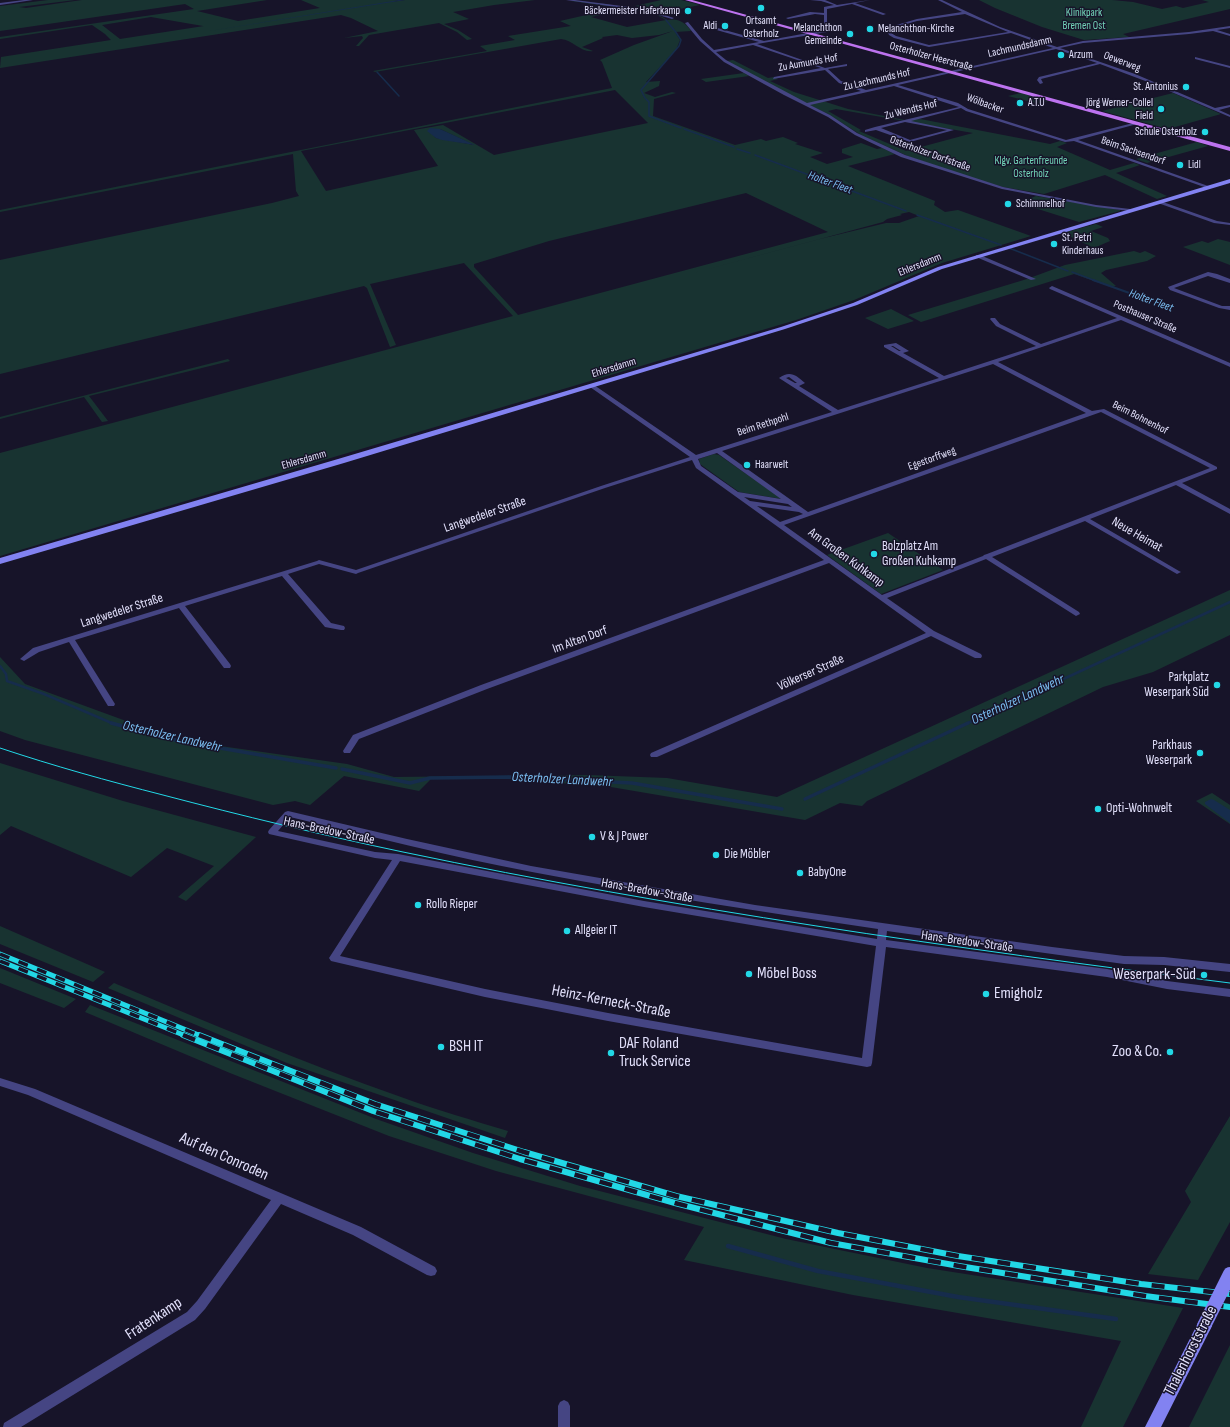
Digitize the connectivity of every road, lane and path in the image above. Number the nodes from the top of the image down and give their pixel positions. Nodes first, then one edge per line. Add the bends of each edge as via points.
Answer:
1 (31, 0) edge
2 (568, 0) edge
3 (687, 0) edge
4 (812, 0) edge
5 (821, 0) edge
6 (868, 0) edge
7 (940, 0) edge
8 (851, 3) junction
9 (0, 4) edge
10 (839, 5) junction
11 (964, 13) junction
12 (814, 14) junction
13 (825, 14) junction
14 (884, 14) dead end
15 (672, 18) dead end
16 (687, 23) dead end
17 (1230, 27) edge
18 (714, 28) dead end
19 (1213, 30) junction
20 (1010, 32) junction
21 (812, 34) junction
22 (1230, 35) edge
23 (765, 43) junction
24 (754, 44) junction
25 (1056, 48) junction
26 (714, 51) junction
27 (1196, 58) dead end
28 (1100, 63) junction
29 (846, 65) dead end
30 (1230, 67) edge
31 (826, 69) junction
32 (951, 72) junction
33 (774, 78) dead end
34 (1041, 83) dead end
35 (895, 85) junction
36 (865, 91) junction
37 (808, 104) junction
38 (1230, 106) edge
39 (962, 107) junction
40 (1216, 109) junction
41 (1230, 116) edge
42 (904, 121) junction
43 (1136, 123) junction
44 (876, 128) junction
45 (866, 131) dead end
46 (1071, 140) junction
47 (1230, 149) edge
48 (1230, 181) edge
49 (1209, 187) junction
50 (1160, 202) junction
51 (1130, 210) junction
52 (1230, 224) edge
53 (978, 256) junction
54 (1033, 279) dead end
55 (1230, 281) edge
56 (1052, 288) dead end
57 (1230, 308) edge
58 (1122, 318) junction
59 (993, 319) dead end
60 (1041, 346) junction
61 (898, 353) dead end
62 (993, 362) junction
63 (1230, 365) edge
64 (944, 378) junction
65 (795, 385) dead end
66 (592, 386) junction
67 (837, 412) junction
68 (1091, 413) junction
69 (717, 450) junction
70 (694, 457) junction
71 (1214, 468) joint
72 (1177, 483) junction
73 (736, 494) junction
74 (748, 502) junction
75 (792, 503) junction
76 (805, 512) junction
77 (1230, 512) edge
78 (1084, 518) junction
79 (779, 524) junction
80 (986, 556) junction
81 (0, 560) edge
82 (829, 561) junction
83 (1177, 572) dead end
84 (283, 573) junction
85 (881, 598) junction
86 (180, 605) junction
87 (1076, 614) dead end
88 (341, 628) dead end
89 (931, 633) junction
90 (72, 639) junction
91 (978, 656) dead end
92 (24, 659) dead end
93 (227, 666) dead end
94 (111, 704) dead end
95 (347, 751) dead end
96 (654, 755) dead end
97 (398, 857) junction
98 (883, 928) junction
99 (881, 943) junction
100 (1230, 968) edge
101 (1230, 993) edge
102 (0, 1082) edge
103 (279, 1198) junction
104 (431, 1271) dead end
105 (1230, 1274) edge
106 (564, 1406) dead end
107 (9, 1427) edge
108 (564, 1427) edge
109 (1153, 1427) edge

1 - 9 street
2 - 15 street via 636,8
3 - 21 main road, Osterholzer Heerstraße
4 - 5 street
5 - 10 street
6 - 8 street
7 - 11 street, Oewerweg
8 - 10 street
8 - 14 street
10 - 13 street via 825,8
11 - 20 street, Oewerweg
11 - 20 street via 916,20 887,29 895,37 929,46
12 - 12 street via 810,13 788,18 793,18
12 - 13 street
13 - 21 street via 826,31
16 - 26 street, Osterholzer Dorfstraße
17 - 19 street, Lachmundsdamm
18 - 23 street
19 - 22 street
19 - 25 street, Lachmundsdamm via 1089,41
20 - 25 street, Oewerweg
21 - 23 street
21 - 32 main road, Osterholzer Heerstraße
23 - 24 street
24 - 26 street
24 - 31 street
25 - 28 street, Oewerweg
25 - 32 street, Lachmundsdamm
26 - 37 street, Osterholzer Dorfstraße via 739,69
27 - 30 street
28 - 34 street via 1040,78
28 - 40 street, Oewerweg
29 - 31 street, Zu Aumunds Hof
31 - 33 street, Zu Aumunds Hof
31 - 36 street via 840,82
32 - 35 street, Zu Lachmunds Hof
32 - 43 main road, Osterholzer Heerstraße
35 - 36 street, Zu Lachmunds Hof
35 - 39 street, Wölbacker
36 - 37 street, Zu Lachmunds Hof
37 - 51 street, Osterholzer Dorfstraße via 856,134 909,158 1002,188
38 - 40 street
39 - 42 street, Zu Wendts Hof
39 - 46 street, Wölbacker
40 - 41 street, Oewerweg
42 - 44 street, Zu Wendts Hof
42 - 44 street via 952,130 910,141
43 - 46 street
43 - 47 main road, Osterholzer Heerstraße
44 - 45 street, Zu Wendts Hof
46 - 49 street, Beim Sachsendorf
48 - 49 street, Ehlersdamm
49 - 50 street, Ehlersdamm
50 - 51 street, Ehlersdamm
50 - 52 street via 1216,222
51 - 53 street, Ehlersdamm
53 - 54 street
53 - 66 street, Ehlersdamm via 934,270 855,304
55 - 57 street via 1208,274 1171,287 1221,307
56 - 58 street, Posthauser Straße
58 - 60 street, Beim Rethpohl
58 - 63 street, Posthauser Straße
59 - 60 street via 998,325
60 - 62 street, Beim Rethpohl
61 - 64 street
62 - 64 street, Beim Rethpohl
62 - 68 street, Beim Bohnenhof
64 - 67 street, Beim Rethpohl
65 - 67 street
66 - 70 street, Am Großen Kuhkamp
66 - 81 street, Ehlersdamm
67 - 69 street, Beim Rethpohl
68 - 71 street, Beim Bohnenhof via 1102,410
68 - 76 street, Egestorffweg
69 - 70 street, Beim Rethpohl
69 - 75 street, Am Großen Kuhkamp
70 - 73 street, Am Großen Kuhkamp via 698,467
70 - 84 street, Langwedeler Straße via 356,572 319,562
71 - 72 street, Neue Heimat
72 - 77 street
72 - 78 street, Neue Heimat
73 - 74 street, Am Großen Kuhkamp
73 - 75 street, Am Großen Kuhkamp
74 - 76 street, Am Großen Kuhkamp
74 - 79 street, Am Großen Kuhkamp
75 - 76 street, Am Großen Kuhkamp
76 - 79 street, Egestorffweg
78 - 80 street, Neue Heimat
78 - 83 street, Neue Heimat
79 - 82 street, Am Großen Kuhkamp
80 - 85 street, Neue Heimat
80 - 87 street
82 - 85 street, Am Großen Kuhkamp
82 - 95 street, Im Alten Dorf via 484,687 356,737
84 - 86 street, Langwedeler Straße
84 - 88 street via 328,625
85 - 89 street, Am Großen Kuhkamp
86 - 90 street, Langwedeler Straße
86 - 93 street, Langwedeler Straße
89 - 91 street
89 - 96 street, Völkerser Straße
90 - 92 street, Langwedeler Straße via 36,650
90 - 94 street, Langwedeler Straße
97 - 98 street, Hans-Bredow-Straße via 376,855 272,832 288,814 539,870
97 - 99 street, Hans-Bredow-Straße via 644,904
97 - 99 street, Heinz-Kerneck-Straße via 334,958 608,1018 867,1063
98 - 99 street, Heinz-Kerneck-Straße
98 - 100 street, Hans-Bredow-Straße via 1124,960 1164,961
99 - 101 street, Hans-Bredow-Straße via 1107,973 1167,985
102 - 103 street, Auf den Conroden via 31,1092
103 - 104 street, Auf den Conroden via 357,1230
103 - 107 street, Fratenkamp via 191,1316
105 - 109 street, Thalenhorststraße, bridge
106 - 108 street

